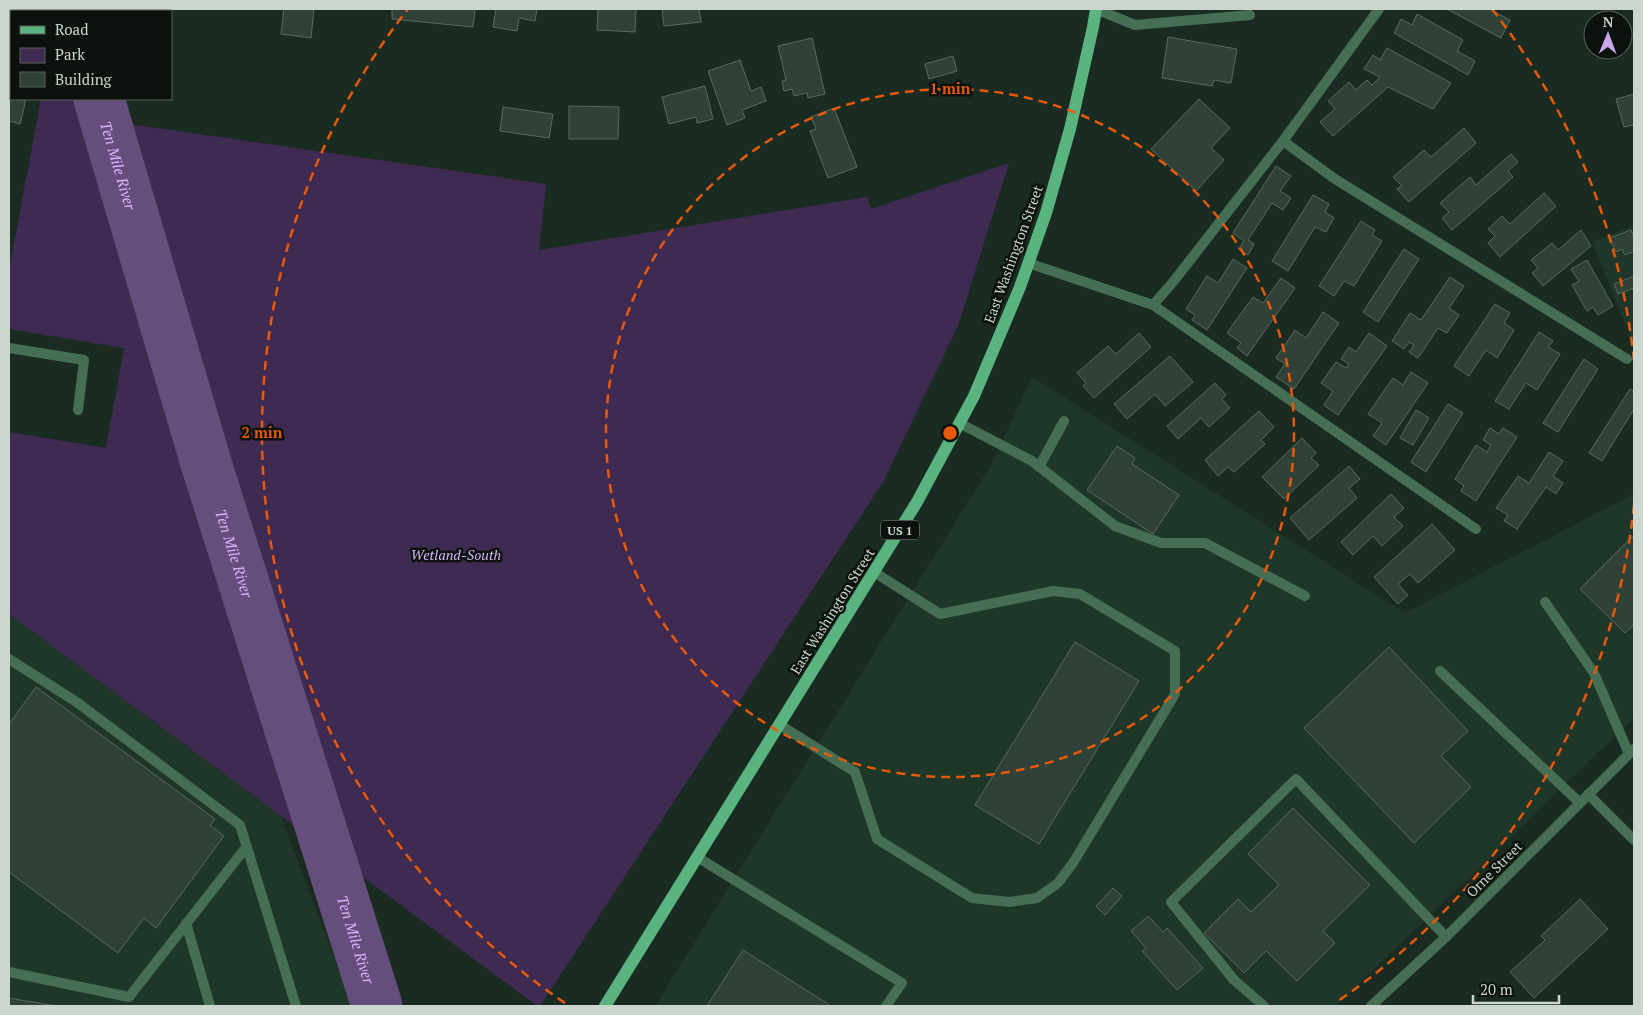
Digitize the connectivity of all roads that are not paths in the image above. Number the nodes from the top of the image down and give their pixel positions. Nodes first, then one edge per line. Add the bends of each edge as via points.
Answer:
1 (1096, 9) edge
2 (1379, 9) edge
3 (1250, 15) dead end
4 (1283, 141) junction
5 (1028, 263) junction
6 (1153, 305) junction
7 (9, 348) edge
8 (1626, 359) dead end
9 (78, 410) dead end
10 (1064, 421) dead end
11 (959, 423) junction
12 (1040, 467) junction
13 (1476, 529) dead end
14 (874, 572) junction
15 (1305, 596) dead end
16 (1545, 602) dead end
17 (9, 659) edge
18 (1440, 671) dead end
19 (780, 725) junction
20 (1632, 751) edge
21 (1588, 794) junction
22 (1580, 803) junction
23 (1634, 840) edge
24 (247, 846) junction
25 (698, 857) junction
26 (186, 923) junction
27 (1446, 937) junction
28 (9, 972) edge
29 (130, 1002) edge
30 (210, 1006) edge
31 (296, 1006) edge
32 (605, 1006) edge
33 (886, 1006) edge
34 (1264, 1006) edge
35 (1371, 1006) edge

1 - 3 street via 1136,25
1 - 5 main road, East Washington Street / US 1 via 1070,129
2 - 4 street
4 - 6 street
4 - 8 street via 1335,179
5 - 6 street
5 - 11 main road, East Washington Street / US 1 via 974,396
6 - 13 street
7 - 9 street via 84,360
10 - 12 street
11 - 12 street
11 - 14 main road, East Washington Street / US 1 via 917,502
12 - 15 street via 1115,526 1161,543 1205,543
14 - 19 main road, East Washington Street / US 1
14 - 19 street via 940,614 1053,592 1080,594 1175,651 1175,694 1058,883 1037,898 1009,902 972,898 877,839 855,772
16 - 20 street via 1594,674
17 - 24 street via 78,703 240,825
18 - 22 street
19 - 25 main road, East Washington Street / US 1
20 - 21 street, Orne Street
21 - 22 street, Orne Street
21 - 23 street
22 - 27 street, Orne Street
24 - 26 street
24 - 31 street
25 - 32 main road, East Washington Street / US 1
25 - 33 street via 902,983
26 - 29 street
26 - 30 street
27 - 34 street via 1296,779 1171,902 1234,980
27 - 35 street, Orne Street
28 - 29 street

